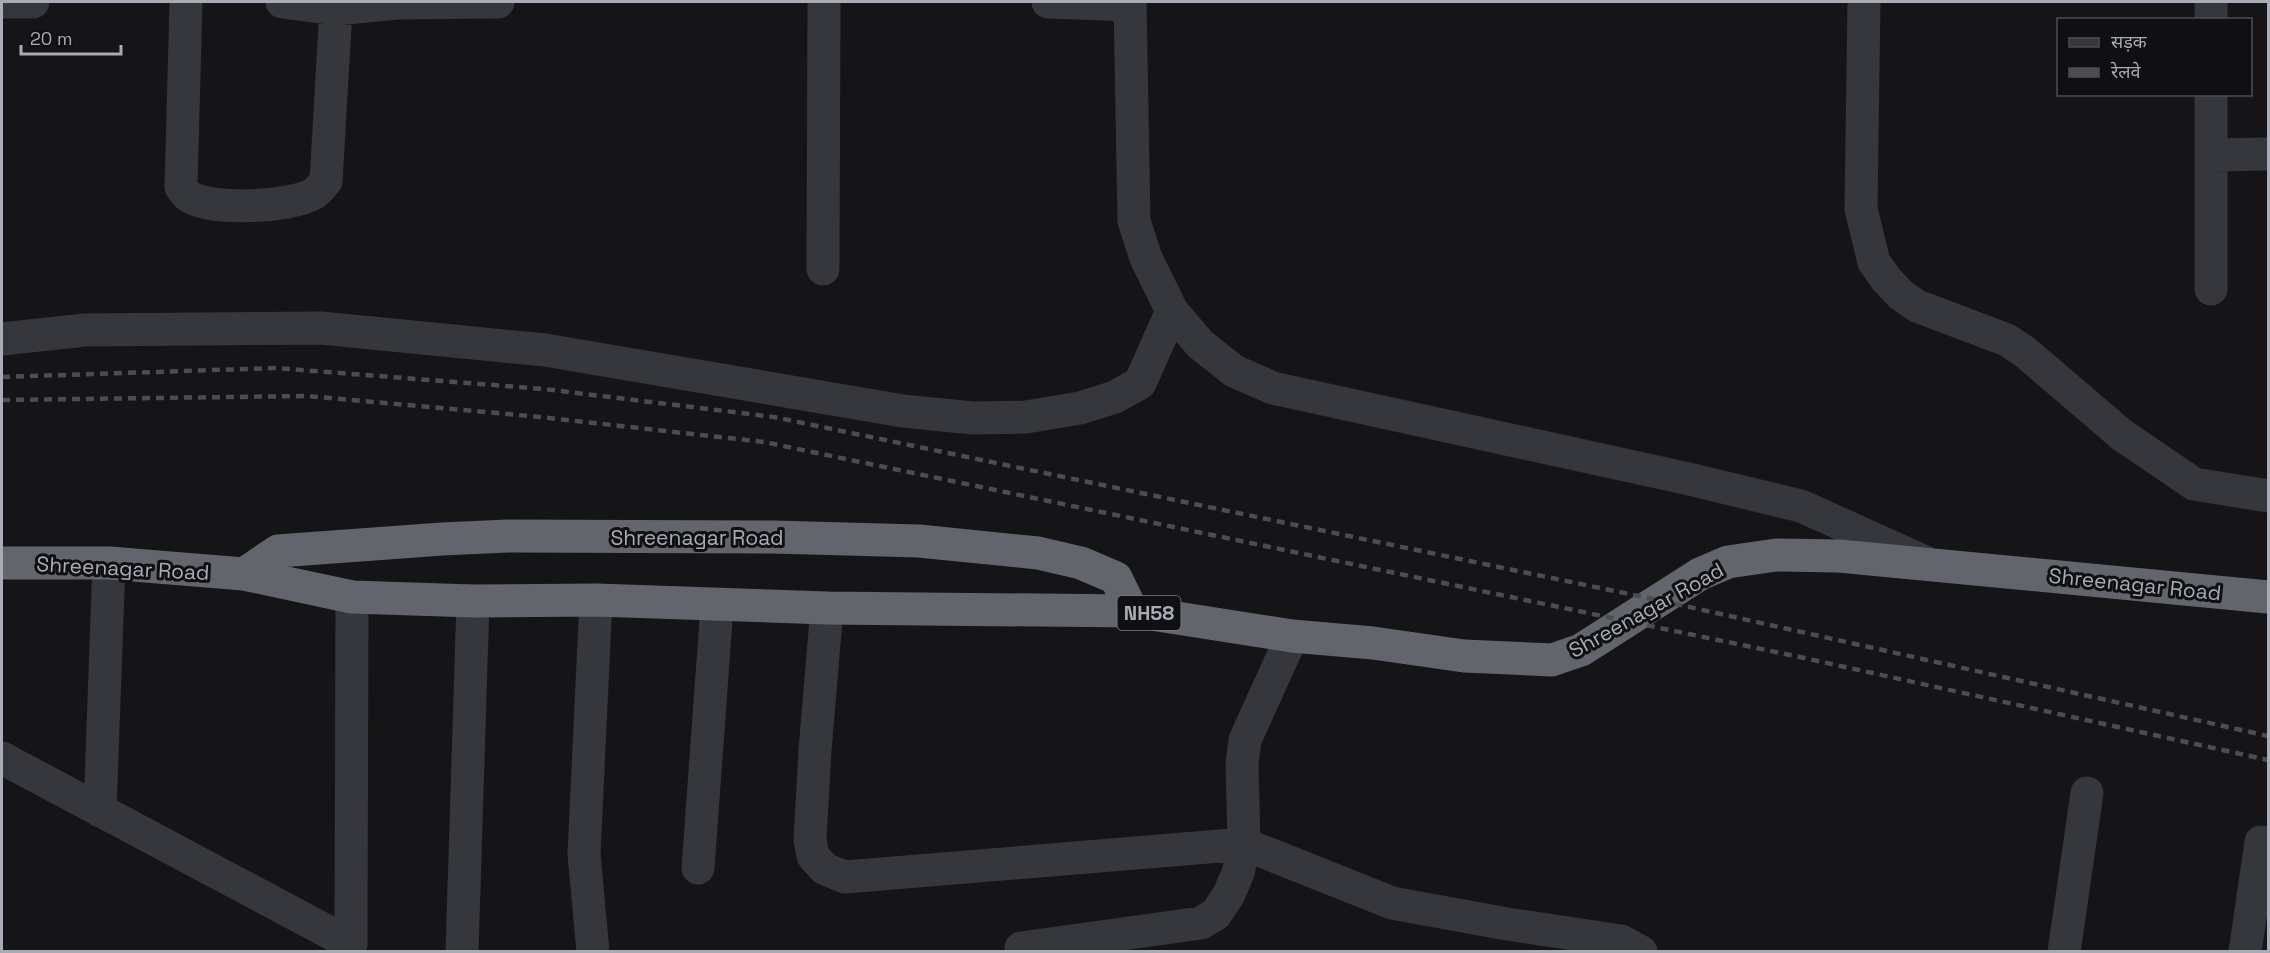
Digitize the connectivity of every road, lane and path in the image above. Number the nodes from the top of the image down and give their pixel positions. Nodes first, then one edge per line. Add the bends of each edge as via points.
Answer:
1 (2, 2) edge
2 (33, 2) edge
3 (186, 2) edge
4 (282, 2) edge
5 (397, 2) edge
6 (498, 2) edge
7 (824, 2) edge
8 (1048, 2) edge
9 (1863, 2) edge
10 (2211, 2) edge
11 (1130, 3) edge
12 (336, 9) junction
13 (2211, 18) edge
14 (2211, 96) edge
15 (2268, 153) edge
16 (2211, 155) junction
17 (824, 269) dead end
18 (2211, 289) dead end
19 (1172, 311) junction
20 (2, 339) edge
21 (2268, 496) edge
22 (2, 563) edge
23 (109, 563) junction
24 (1931, 565) junction
25 (244, 574) junction
26 (352, 597) junction
27 (2268, 597) edge
28 (596, 600) junction
29 (473, 601) junction
30 (717, 606) junction
31 (827, 608) junction
32 (1132, 611) junction
33 (1292, 636) junction
34 (2, 758) edge
35 (2087, 793) dead end
36 (100, 811) junction
37 (2261, 842) dead end
38 (1244, 844) junction
39 (698, 868) dead end
40 (350, 948) edge
41 (1021, 948) dead end
42 (462, 951) edge
43 (593, 951) edge
44 (1641, 951) edge
45 (2064, 951) edge
46 (2245, 951) edge

1 - 2 street
3 - 12 street via 181,187 189,197 233,206 298,200 315,193 326,181
4 - 12 street
5 - 6 street
5 - 12 street
7 - 17 street
8 - 11 street
9 - 21 street via 1861,209 1874,262 1886,279 1917,306 2007,340 2122,435 2194,484
10 - 13 street
11 - 19 street via 1134,221 1146,258
14 - 16 street
15 - 16 street
16 - 18 street
19 - 20 street via 1140,383 1115,397 1080,408 1026,417 973,418 903,411 545,350 321,328 85,330
19 - 24 street via 1200,344 1234,371 1274,388 1801,506
22 - 23 highway, Shreenagar Road / NH58
23 - 25 highway, Shreenagar Road / NH58
23 - 36 street
24 - 27 highway, Shreenagar Road / NH58
24 - 33 highway, Shreenagar Road / NH58 via 1839,556 1776,555 1728,562 1700,574 1581,650 1552,660 1464,656
25 - 26 highway, Shreenagar Road / NH58
25 - 32 highway, Shreenagar Road via 278,551 442,539 773,537 908,541 1038,553 1081,563 1116,578
26 - 29 highway, Shreenagar Road / NH58
26 - 40 street
28 - 29 highway, Shreenagar Road / NH58
28 - 30 highway, Shreenagar Road / NH58
28 - 43 street via 584,854
29 - 42 street
30 - 31 highway, Shreenagar Road / NH58
30 - 39 street
31 - 32 highway, Shreenagar Road / NH58
31 - 38 street via 810,840 813,856 825,869 845,877
32 - 33 highway, Shreenagar Road / NH58
33 - 38 street via 1245,740
34 - 36 street
35 - 45 street
36 - 40 street
37 - 46 street
38 - 41 street via 1229,894 1216,914 1201,924
38 - 44 street via 1392,903 1620,941

